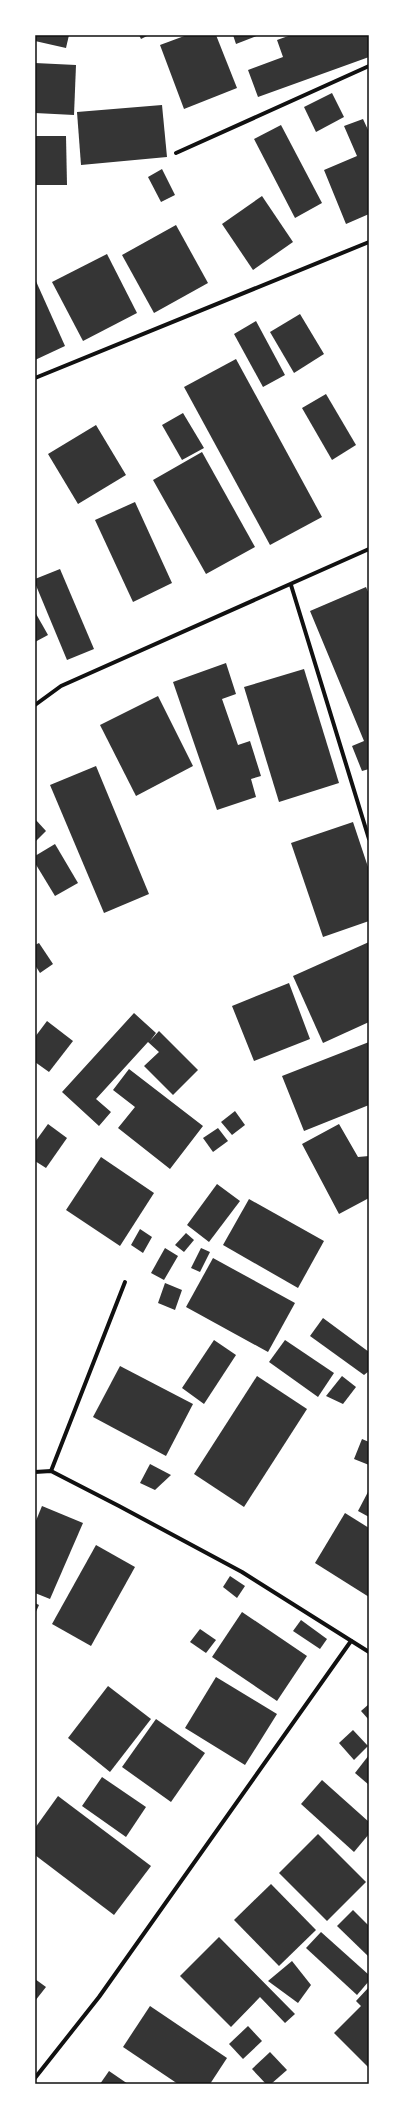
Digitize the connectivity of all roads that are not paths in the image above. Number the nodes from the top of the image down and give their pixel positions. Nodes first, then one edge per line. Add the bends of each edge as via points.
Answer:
1 (369, 66) edge
2 (176, 154) dead end
3 (369, 242) edge
4 (35, 378) edge
5 (369, 549) edge
6 (291, 585) junction
7 (35, 705) edge
8 (369, 839) edge
9 (125, 1282) dead end
10 (51, 1471) junction
11 (35, 1472) edge
12 (351, 1641) junction
13 (369, 1652) edge
14 (35, 2078) edge

1 - 2 street
3 - 4 street
5 - 6 street
6 - 7 street via 61,686
6 - 8 street
9 - 10 street
10 - 11 street
10 - 12 street via 242,1572
12 - 13 street
12 - 14 street via 99,1997

